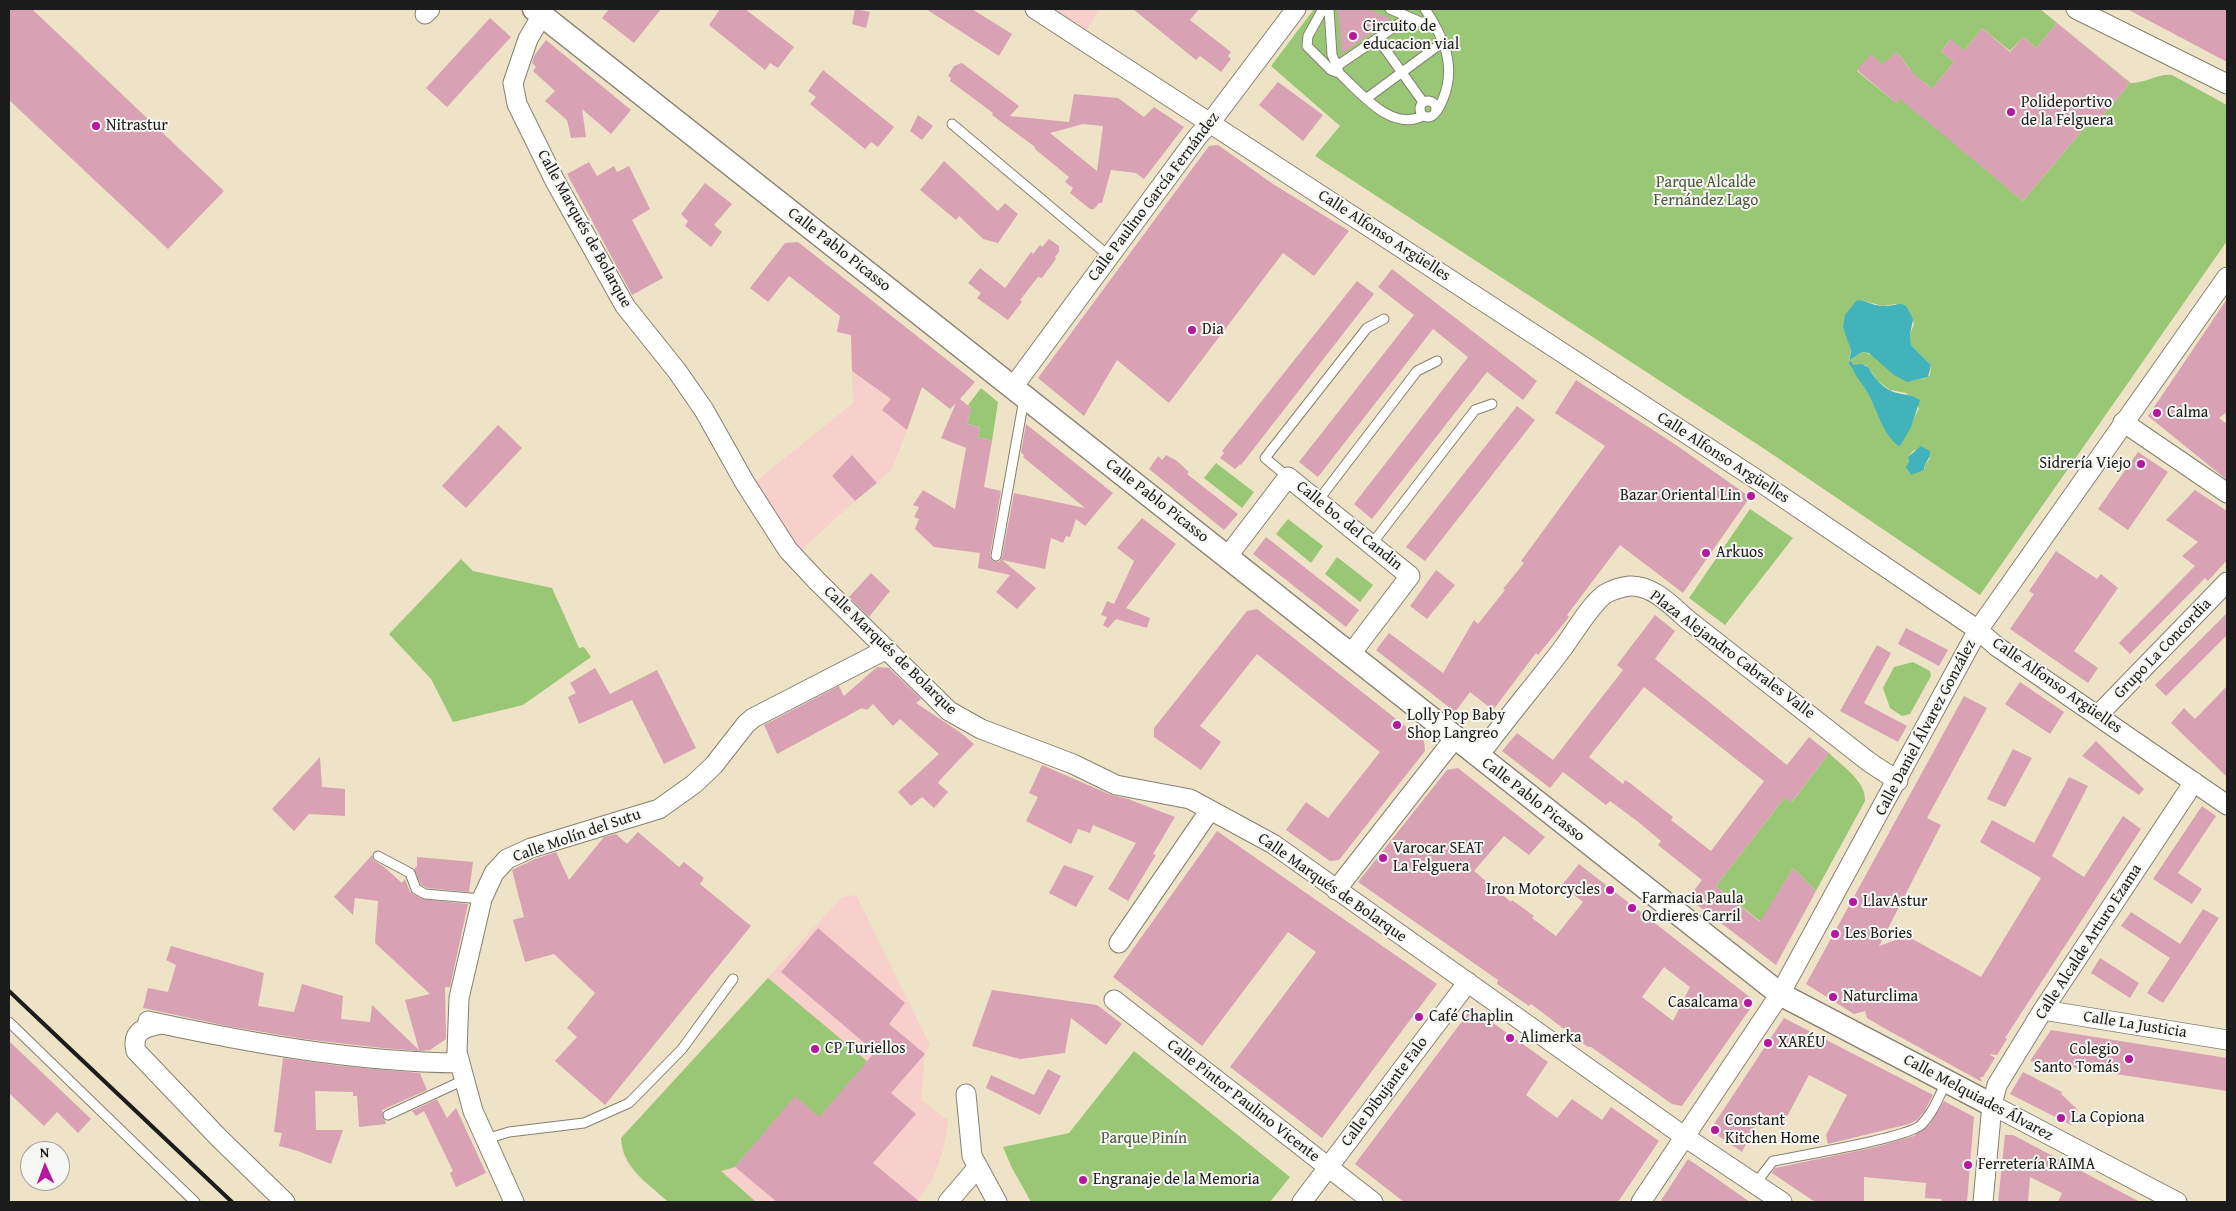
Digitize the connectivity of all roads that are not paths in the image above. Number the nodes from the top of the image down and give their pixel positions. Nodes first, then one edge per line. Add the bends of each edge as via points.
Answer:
1 (1035, 9) edge
2 (1296, 9) edge
3 (1323, 9) edge
4 (1329, 9) edge
5 (1390, 9) edge
6 (1425, 9) edge
7 (2076, 9) edge
8 (538, 12) edge
9 (1409, 18) junction
10 (1437, 29) junction
11 (1378, 39) junction
12 (1443, 42) junction
13 (1338, 70) junction
14 (1402, 72) junction
15 (2227, 84) edge
16 (1367, 98) junction
17 (1423, 102) junction
18 (1437, 111) junction
19 (1423, 116) junction
20 (1210, 122) junction
21 (952, 124) dead end
22 (1109, 256) junction
23 (2227, 276) edge
24 (1384, 319) dead end
25 (1437, 362) dead end
26 (1019, 392) junction
27 (1492, 404) dead end
28 (2123, 422) junction
29 (1288, 477) junction
30 (2227, 493) edge
31 (1318, 502) junction
32 (1371, 545) junction
33 (996, 556) dead end
34 (1227, 557) junction
35 (2227, 582) edge
36 (1978, 630) junction
37 (887, 649) junction
38 (1350, 655) junction
39 (2098, 715) junction
40 (1455, 738) junction
41 (1478, 757) junction
42 (1898, 781) junction
43 (2194, 782) junction
44 (2227, 805) edge
45 (1210, 810) junction
46 (378, 856) dead end
47 (1336, 890) junction
48 (482, 899) junction
49 (1118, 943) dead end
50 (733, 979) dead end
51 (1468, 982) junction
52 (1780, 994) junction
53 (1114, 1000) dead end
54 (2043, 1010) junction
55 (9, 1022) edge
56 (2227, 1040) edge
57 (462, 1072) junction
58 (1947, 1082) junction
59 (966, 1094) dead end
60 (1992, 1106) junction
61 (388, 1115) dead end
62 (1685, 1137) junction
63 (486, 1139) junction
64 (978, 1167) junction
65 (1328, 1168) junction
66 (1755, 1184) junction
67 (195, 1202) edge
68 (285, 1202) edge
69 (514, 1202) edge
70 (948, 1202) edge
71 (997, 1202) edge
72 (1302, 1202) edge
73 (1373, 1202) edge
74 (1642, 1202) edge
75 (1782, 1202) edge
76 (1983, 1202) edge
77 (2177, 1202) edge

1 - 20 street, Calle Alfonso Argüelles
2 - 20 street, Calle Paulino García Fernández
3 - 13 lane via 1308,36 1307,46 1331,70
4 - 13 lane via 1332,55
5 - 9 lane
6 - 10 lane
7 - 15 street
8 - 26 street, Calle Pablo Picasso
8 - 37 street, Calle Marqués de Bolarque via 513,83 517,104 555,180 625,306 704,410 788,550
9 - 10 lane
9 - 11 lane
10 - 12 lane
11 - 13 lane
11 - 14 lane
12 - 14 lane
12 - 18 lane via 1449,79
13 - 16 lane
14 - 16 lane
14 - 17 lane
16 - 19 lane via 1384,113 1400,120
17 - 18 lane via 1436,104
17 - 19 lane via 1420,108
18 - 19 lane via 1434,117
20 - 22 street, Calle Paulino García Fernández
20 - 36 street, Calle Alfonso Argüelles via 1760,481
21 - 22 lane
22 - 26 street, Calle Paulino García Fernández
23 - 28 street, Calle Daniel Álvarez González
24 - 29 lane via 1367,328 1265,458
25 - 31 lane via 1418,371
26 - 33 lane
26 - 34 street, Calle Pablo Picasso
27 - 32 lane via 1475,410
28 - 30 street
28 - 36 street, Calle Daniel Álvarez González
29 - 31 street, Calle bo. del Candin
29 - 34 street, Calle bo. del Candin
31 - 32 street, Calle bo. del Candin
32 - 38 street, Calle bo. del Candin via 1410,576
34 - 38 street, Calle Pablo Picasso
35 - 39 street, Grupo La Concordia
36 - 39 street, Calle Alfonso Argüelles via 1996,646
36 - 42 street, Calle Daniel Álvarez González
37 - 45 street, Calle Marqués de Bolarque via 949,711 981,729 1073,764 1116,785 1190,799
37 - 48 street, Calle Molín del Sutu via 753,718 707,772 659,809 531,848 507,859 494,873
38 - 40 street, Calle Pablo Picasso
39 - 43 street, Calle Alfonso Argüelles
40 - 41 street, Calle Pablo Picasso
40 - 47 street
41 - 42 street, Plaza Alejandro Cabrales Valle via 1594,604 1617,588 1630,586 1644,588 1664,598 1869,762
41 - 52 street, Calle Pablo Picasso
42 - 52 street, Calle Daniel Álvarez González
43 - 44 street, Calle Alfonso Argüelles
43 - 54 street, Calle Alcalde Arturo Ezama
45 - 47 street, Calle Marqués de Bolarque via 1274,844
45 - 49 street
46 - 48 lane via 410,873 416,889 425,894
47 - 51 street, Calle Marqués de Bolarque
48 - 57 street, Calle Molín del Sutu via 459,998 457,1052
50 - 63 lane via 682,1050 630,1103 584,1123 509,1132
51 - 62 street, Calle Marqués de Bolarque
51 - 65 street, Calle Dibujante Falo
52 - 58 street, Calle Melquiades Álvarez
52 - 62 street, Calle Daniel Álvarez González
53 - 65 street, Calle Pintor Paulino Vicente
54 - 56 street, Calle La Justicia
54 - 60 street, Calle Alcalde Arturo Ezama via 1997,1085
55 - 67 lane
57 - 61 lane
57 - 63 street, Calle Molín del Sutu via 473,1111
57 - 68 street via 425,1062 310,1051 155,1023 143,1029 136,1035 136,1051
58 - 60 street, Calle Melquiades Álvarez
58 - 66 lane via 1932,1112 1920,1126 1864,1142 1773,1161
59 - 64 street via 972,1156
60 - 76 street, Calle Alcalde Arturo Ezama
60 - 77 street, Calle Melquiades Álvarez
62 - 66 street, Calle Marqués de Bolarque
62 - 74 street, Calle Daniel Álvarez González
63 - 69 street, Calle Molín del Sutu
64 - 70 street
64 - 71 street
65 - 72 street, Calle Dibujante Falo
65 - 73 street, Calle Pintor Paulino Vicente
66 - 75 street, Calle Marqués de Bolarque

